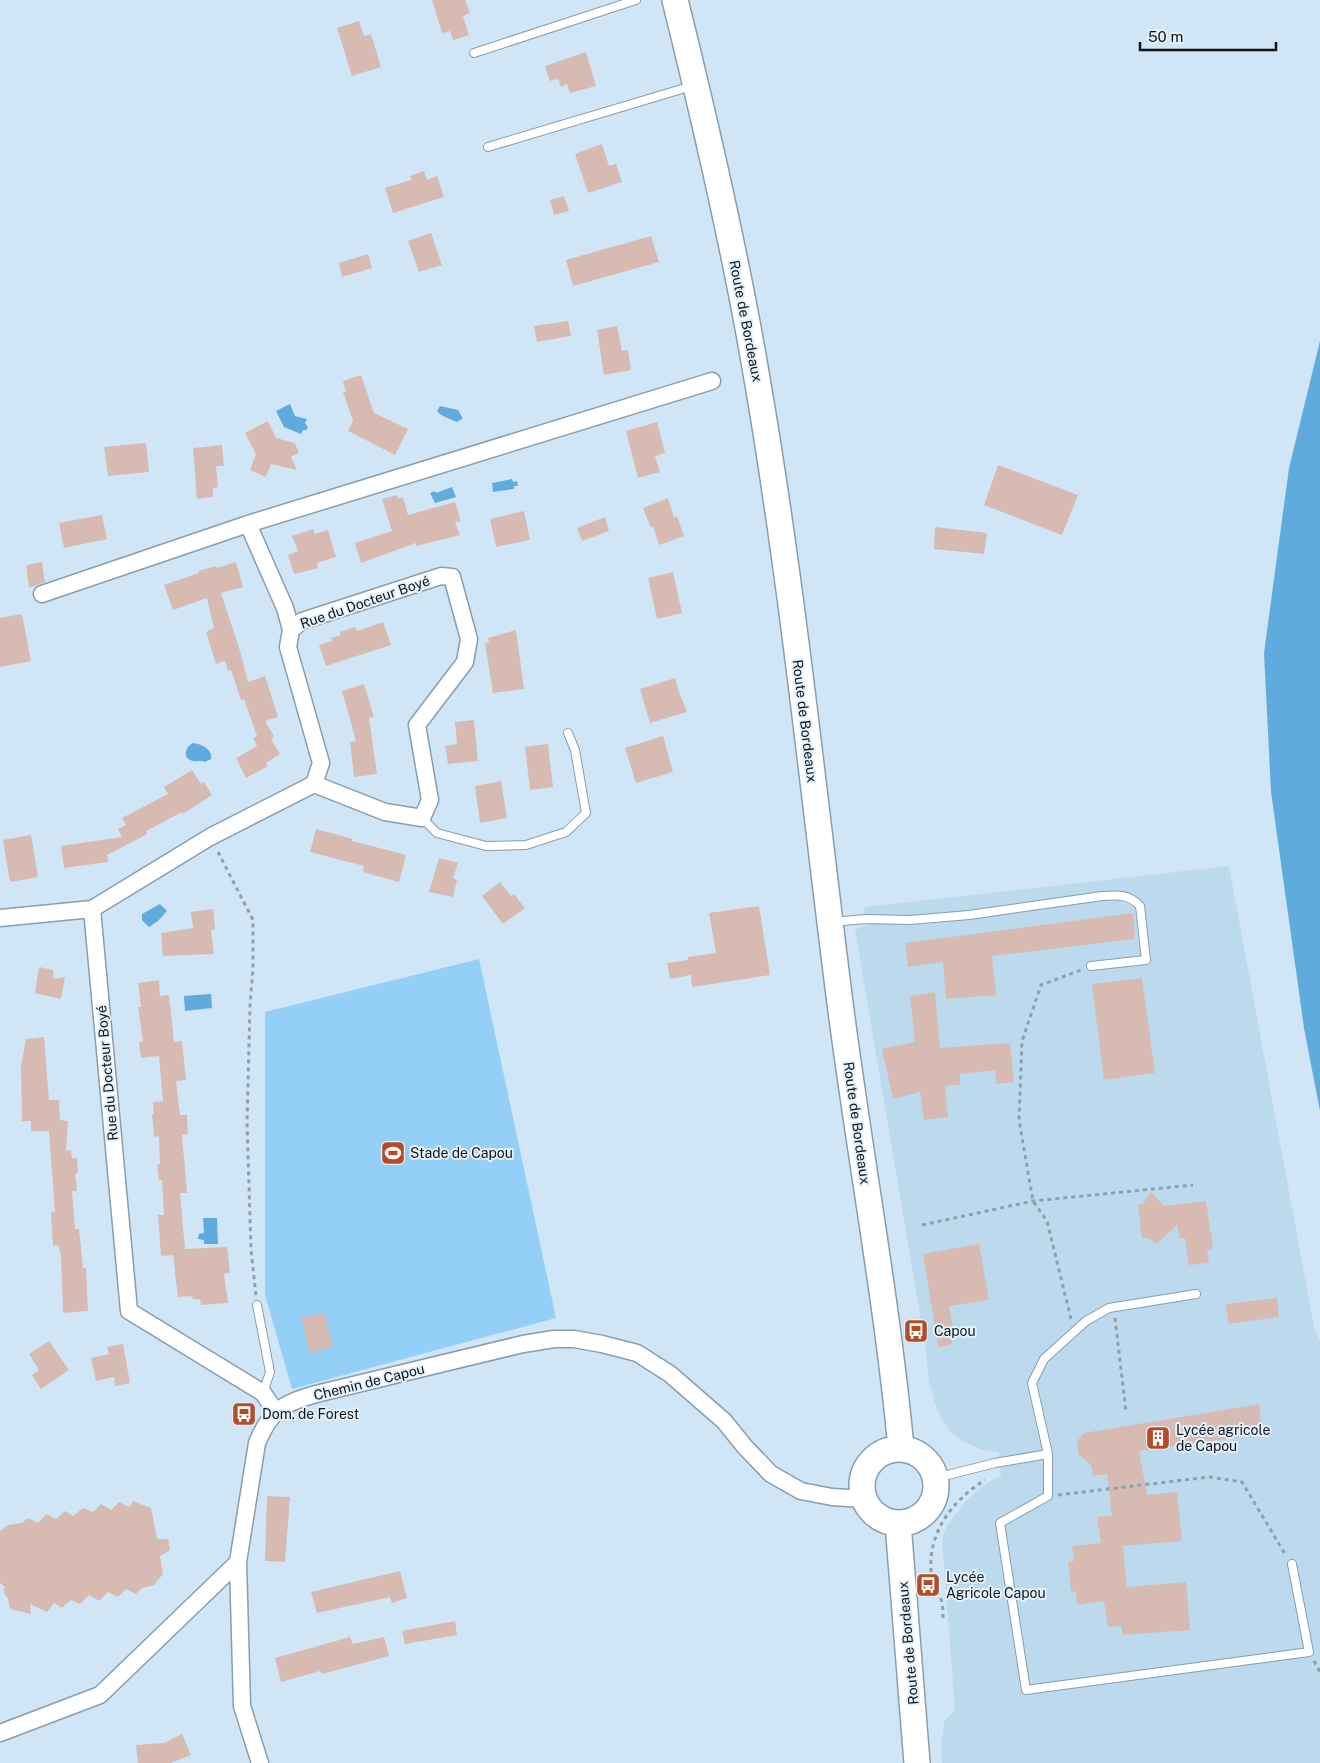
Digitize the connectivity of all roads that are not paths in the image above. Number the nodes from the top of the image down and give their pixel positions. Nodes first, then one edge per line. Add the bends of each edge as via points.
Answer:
1 (636, 0) edge
2 (675, 0) edge
3 (474, 53) dead end
4 (695, 85) junction
5 (488, 147) dead end
6 (712, 381) dead end
7 (248, 524) junction
8 (42, 594) dead end
9 (291, 630) junction
10 (568, 733) dead end
11 (314, 784) junction
12 (422, 818) junction
13 (92, 910) junction
14 (0, 918) edge
15 (830, 922) junction
16 (1091, 966) road end
17 (1196, 1294) dead end
18 (257, 1305) road end
19 (263, 1393) junction
20 (276, 1412) junction
21 (901, 1448) junction
22 (1048, 1454) junction
23 (936, 1478) junction
24 (864, 1499) junction
25 (898, 1522) junction
26 (238, 1562) junction
27 (1292, 1564) road end
28 (0, 1733) edge
29 (260, 1763) edge
30 (918, 1763) edge

1 - 3 lane
2 - 4 main road, Route de Bordeaux
4 - 5 lane
4 - 15 main road, Route de Bordeaux via 742,297 764,422
6 - 7 street
7 - 8 street
7 - 9 street, Rue du Docteur Boyé via 285,608
9 - 11 street, Rue du Docteur Boyé via 288,646 321,763
9 - 12 street, Rue du Docteur Boyé via 302,621 441,576 452,577 469,639 465,662 416,725 430,800
10 - 12 lane via 575,750 586,812 566,832 526,845 486,846 437,833
11 - 12 street via 385,812
11 - 13 street via 210,837
13 - 14 street
13 - 19 street, Rue du Docteur Boyé via 129,1310
15 - 16 lane via 970,915 1108,896 1125,896 1134,900 1140,906 1146,960
15 - 21 main road, Route de Bordeaux via 886,1313
17 - 22 lane via 1114,1307 1086,1321 1044,1360 1032,1383
18 - 19 lane via 270,1372
19 - 20 street, Rue du Docteur Boyé
20 - 24 street, Chemin de Capou via 297,1399 325,1392 524,1344 554,1338 574,1339 637,1353 670,1374 724,1421 771,1474 801,1492
20 - 26 street, Chemin de Capou via 264,1425 257,1443
21 - 23 main road via 923,1457
21 - 24 main road via 888,1449 868,1464 861,1487
22 - 23 lane via 1016,1458
22 - 27 lane via 1048,1496 1000,1524 1026,1690 1309,1652
23 - 25 main road via 933,1502 926,1512 916,1519
24 - 25 main road via 880,1518
25 - 30 main road, Route de Bordeaux
26 - 28 street via 100,1695
26 - 29 street, Chemin de Capou via 242,1706

